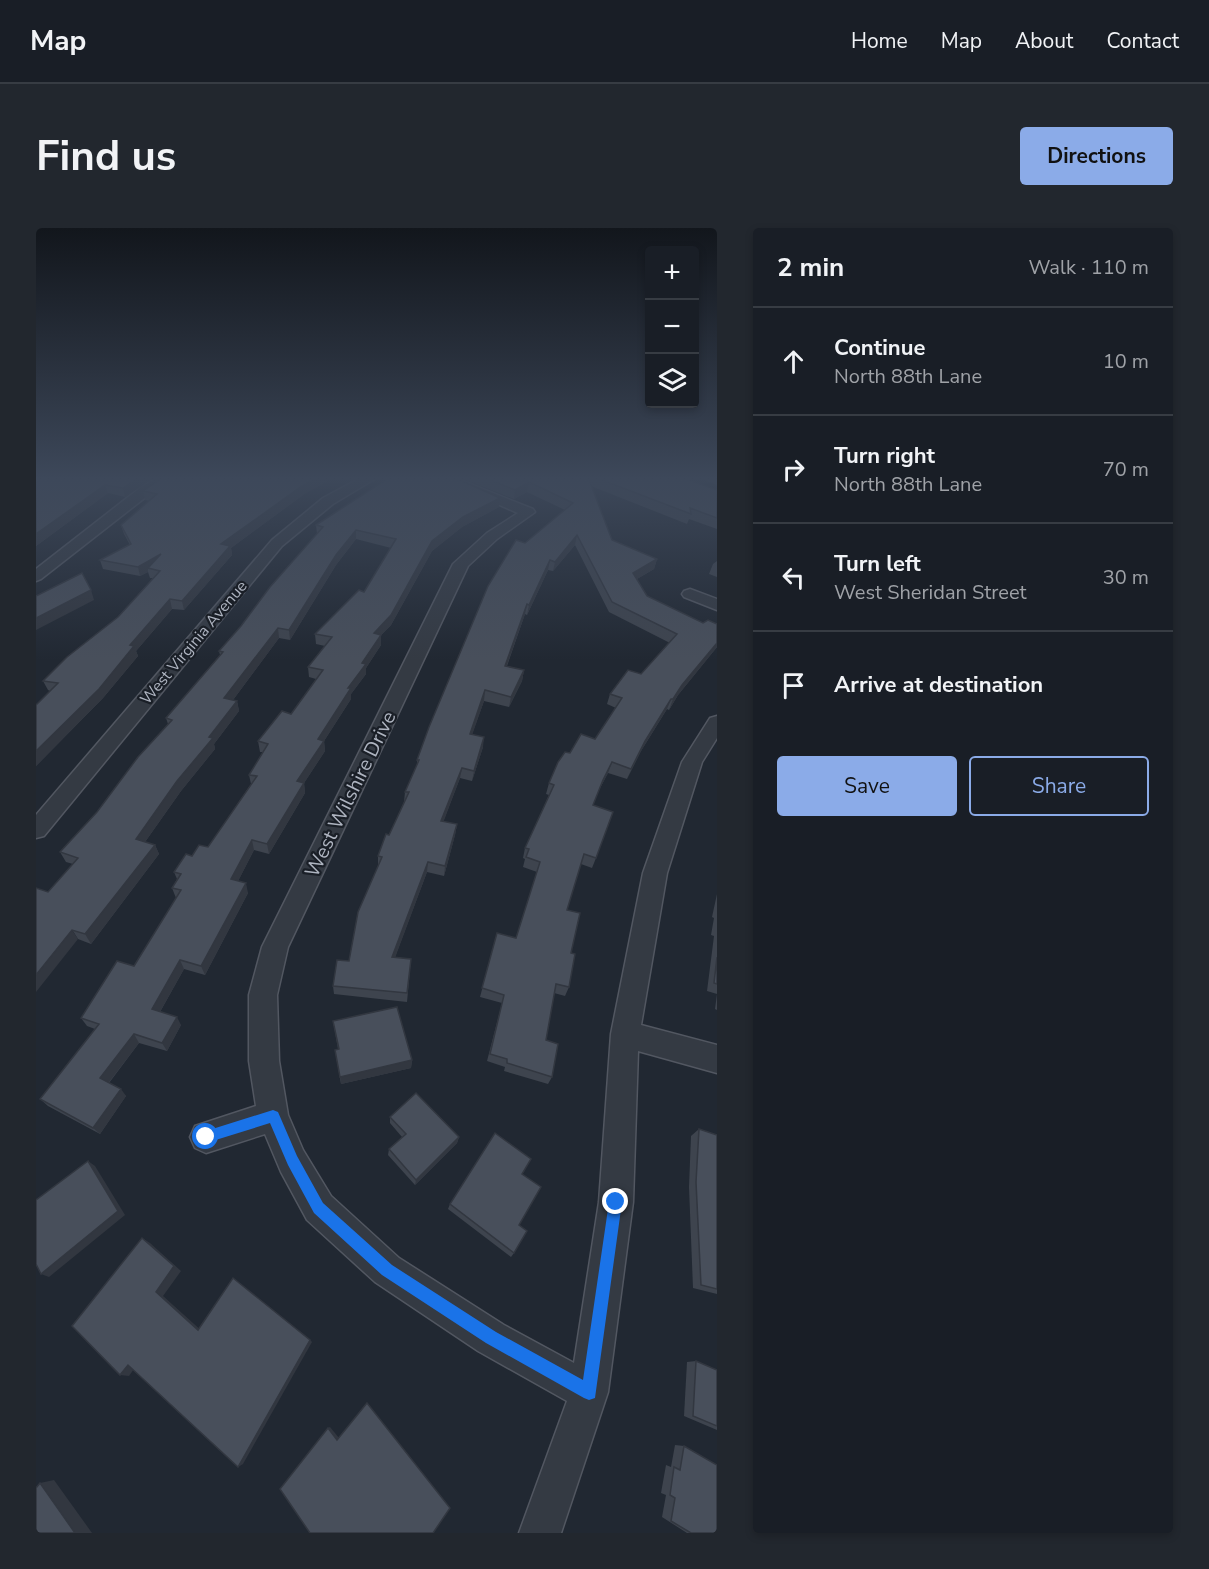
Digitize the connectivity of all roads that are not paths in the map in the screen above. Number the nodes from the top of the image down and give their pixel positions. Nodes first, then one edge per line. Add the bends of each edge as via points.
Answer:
1 (85, 538) edge
2 (283, 538) edge
3 (491, 538) edge
4 (36, 576) edge
5 (690, 594) dead end
6 (717, 605) edge
7 (717, 722) edge
8 (44, 810) edge
9 (36, 830) edge
10 (625, 1034) junction
11 (717, 1059) edge
12 (273, 1116) junction
13 (206, 1137) dead end
14 (589, 1392) junction
15 (540, 1533) edge

1 - 4 street
2 - 8 street, West Virginia Avenue
3 - 12 street, West Wilshire Drive via 461,564 275,947 263,995 264,1061
5 - 6 street
7 - 10 street via 692,762 655,873
8 - 9 street, West Virginia Avenue
10 - 11 street
10 - 14 street via 616,1202
12 - 13 street
12 - 14 street, West Wilshire Drive via 292,1161 319,1208 387,1270 491,1338
14 - 15 street

